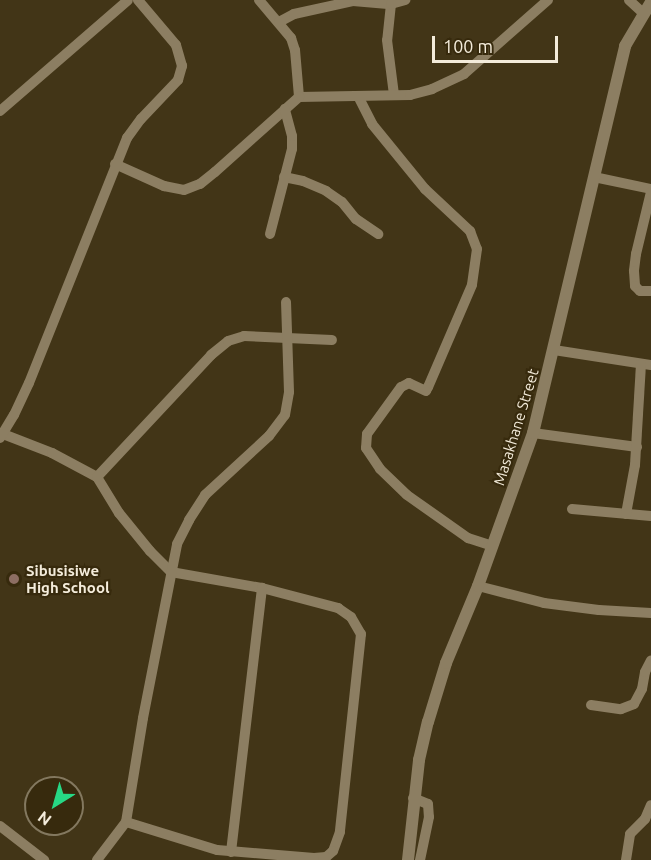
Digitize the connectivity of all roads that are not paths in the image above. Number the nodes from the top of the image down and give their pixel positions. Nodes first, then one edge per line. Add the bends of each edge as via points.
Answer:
1 (128, 0) edge
2 (259, 0) edge
3 (405, 0) edge
4 (548, 0) edge
5 (629, 0) edge
6 (142, 2) edge
7 (651, 2) edge
8 (391, 4) junction
9 (643, 13) junction
10 (279, 22) junction
11 (394, 95) junction
12 (357, 96) junction
13 (299, 97) junction
14 (285, 109) junction
15 (0, 111) edge
16 (115, 164) junction
17 (284, 177) junction
18 (594, 177) junction
19 (651, 191) edge
20 (270, 234) dead end
21 (378, 234) dead end
22 (651, 291) edge
23 (286, 302) dead end
24 (286, 338) junction
25 (332, 340) dead end
26 (554, 350) junction
27 (646, 364) edge
28 (533, 433) junction
29 (1, 436) edge
30 (637, 447) junction
31 (97, 477) junction
32 (572, 509) dead end
33 (626, 514) junction
34 (651, 516) edge
35 (493, 546) junction
36 (171, 572) junction
37 (478, 586) junction
38 (262, 588) junction
39 (651, 613) edge
40 (651, 660) edge
41 (591, 705) dead end
42 (413, 798) junction
43 (651, 806) edge
44 (126, 822) junction
45 (0, 826) edge
46 (231, 852) junction
47 (44, 860) edge
48 (97, 860) edge
49 (408, 860) edge
50 (420, 860) edge
51 (626, 860) edge

1 - 15 street
2 - 10 street
3 - 8 street
4 - 11 street via 464,74 432,89
5 - 9 street
6 - 16 street via 176,45 182,66 178,80 127,138
7 - 9 street, Masakhane Street
8 - 10 street via 353,2 294,14
8 - 11 street via 387,40
9 - 18 street, Masakhane Street via 625,46
10 - 13 street via 295,50
11 - 12 street
12 - 13 street
12 - 35 street via 372,124 425,189 470,231 477,249 472,285 432,381 426,391 409,383 395,393 367,434 366,448 380,469 407,495 460,533
13 - 14 street
14 - 16 street via 215,172 184,190 164,186
14 - 17 street via 292,149
16 - 29 street via 29,382
17 - 20 street
17 - 21 street via 326,191
18 - 19 street
18 - 26 street, Masakhane Street
19 - 22 street via 634,271 635,286 640,291
23 - 24 street
24 - 25 street
24 - 31 street via 244,336 228,341
24 - 36 street via 289,392 283,419 205,495 177,544
26 - 27 street
26 - 28 street, Masakhane Street
27 - 30 street
28 - 30 street
28 - 35 street, Masakhane Street
29 - 31 street via 52,453
30 - 33 street
31 - 36 street via 119,513
32 - 33 street
33 - 34 street
35 - 37 street, Masakhane Street
36 - 38 street
36 - 44 street
37 - 39 street via 544,603
37 - 42 street, Masakhane Street via 438,688 418,760
38 - 46 street
38 - 46 street via 338,608 351,617 361,634 340,832 333,851 326,857
40 - 41 street via 634,704 621,709
42 - 49 street, Masakhane Street
42 - 50 street via 428,804
43 - 51 street via 630,834
44 - 46 street via 201,847
44 - 48 street
45 - 47 street

